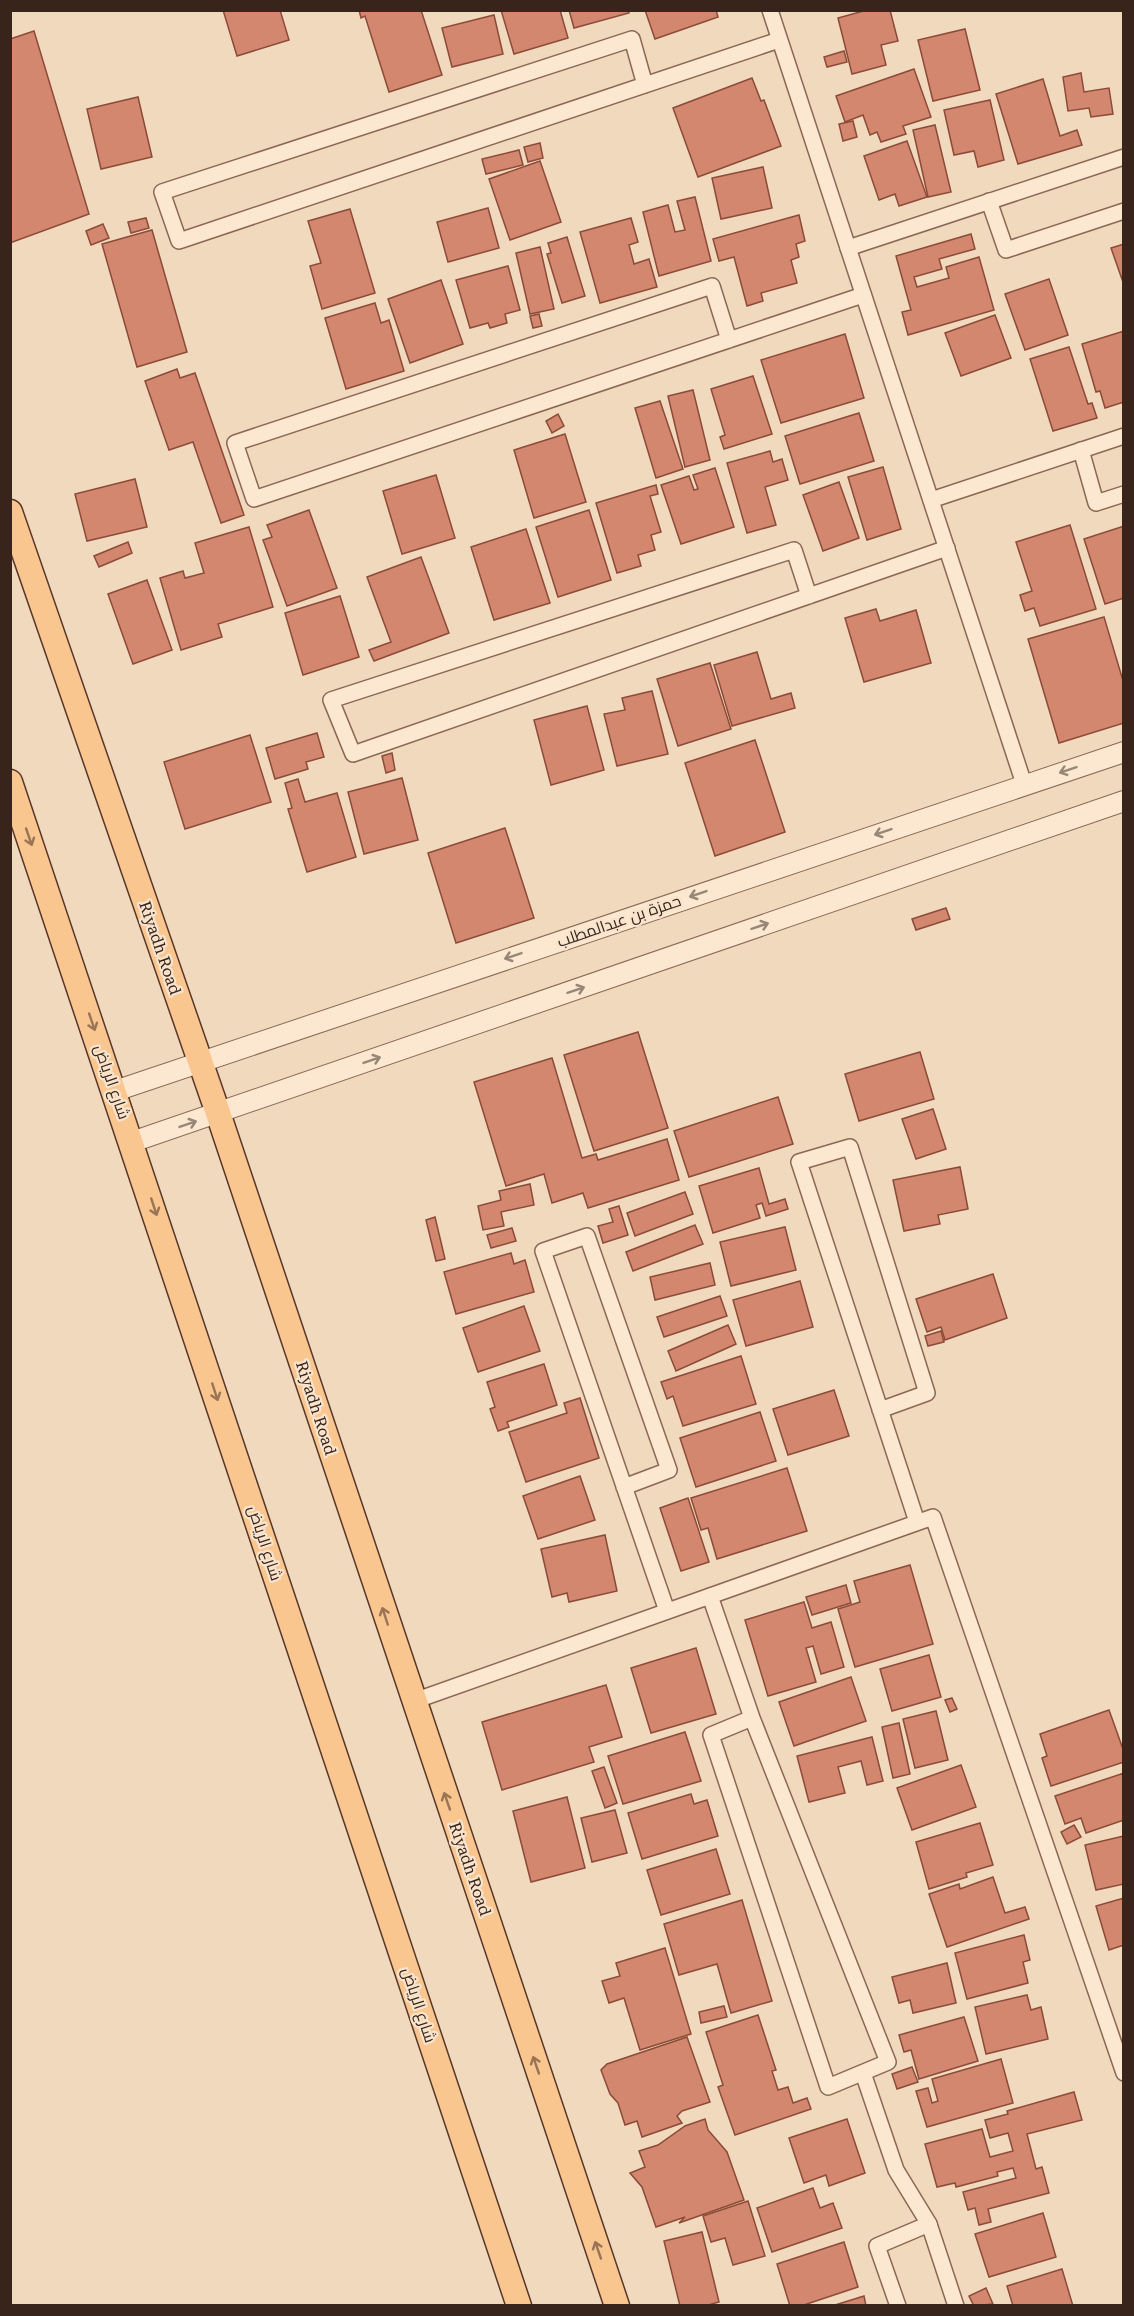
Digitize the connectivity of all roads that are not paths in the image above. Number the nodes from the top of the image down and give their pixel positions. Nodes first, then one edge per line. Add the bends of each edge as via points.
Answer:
1 (770, 10) edge
2 (779, 40) junction
3 (645, 85) junction
4 (1124, 157) edge
5 (989, 201) junction
6 (1124, 211) edge
7 (848, 248) junction
8 (863, 295) junction
9 (729, 340) junction
10 (1124, 436) edge
11 (1081, 450) junction
12 (1124, 494) edge
13 (931, 500) junction
14 (10, 512) edge
15 (947, 548) junction
16 (809, 596) junction
17 (1124, 752) edge
18 (10, 782) edge
19 (1024, 784) junction
20 (1124, 801) edge
21 (199, 1062) junction
22 (115, 1091) junction
23 (218, 1113) junction
24 (132, 1142) junction
25 (880, 1410) junction
26 (624, 1487) junction
27 (917, 1522) junction
28 (710, 1596) junction
29 (667, 1611) junction
30 (414, 1701) junction
31 (752, 1718) junction
32 (863, 2073) junction
33 (1124, 2073) edge
34 (929, 2224) junction
35 (519, 2306) edge
36 (617, 2306) edge
37 (898, 2306) edge
38 (956, 2306) edge

1 - 2 street
2 - 3 street
2 - 7 street
3 - 3 street via 179,241 162,192 632,39
4 - 5 street
5 - 6 street via 1006,250
5 - 7 street
7 - 8 street
8 - 9 street
8 - 13 street
9 - 9 street via 254,499 235,443 712,286
10 - 11 street
11 - 12 street via 1096,503
11 - 13 street
13 - 15 street
14 - 21 main road, Riyadh Road
15 - 16 street
15 - 19 street
16 - 16 street via 353,753 331,700 794,550
17 -> 19 street, حمزة بن عبدالمطلب
18 -> 22 main road, شارع الرياض
19 -> 21 street, حمزة بن عبدالمطلب
23 -> 20 street
21 - 22 street, حمزة بن عبدالمطلب
21 - 23 main road, Riyadh Road
22 - 24 main road, شارع الرياض
24 -> 23 street
30 -> 23 main road, Riyadh Road
24 -> 35 main road, شارع الرياض
25 - 25 street via 799,1162 850,1147 927,1393
25 - 27 street
26 - 26 street via 543,1251 587,1236 669,1470
26 - 29 street
27 - 28 street
27 - 33 street via 933,1517
28 - 29 street
28 - 31 street
29 - 30 street
36 -> 30 main road, Riyadh Road
31 - 32 street via 888,2062
31 - 32 street via 711,1735 828,2087
32 - 34 street via 896,2170
34 - 37 street via 877,2246
34 - 38 street

